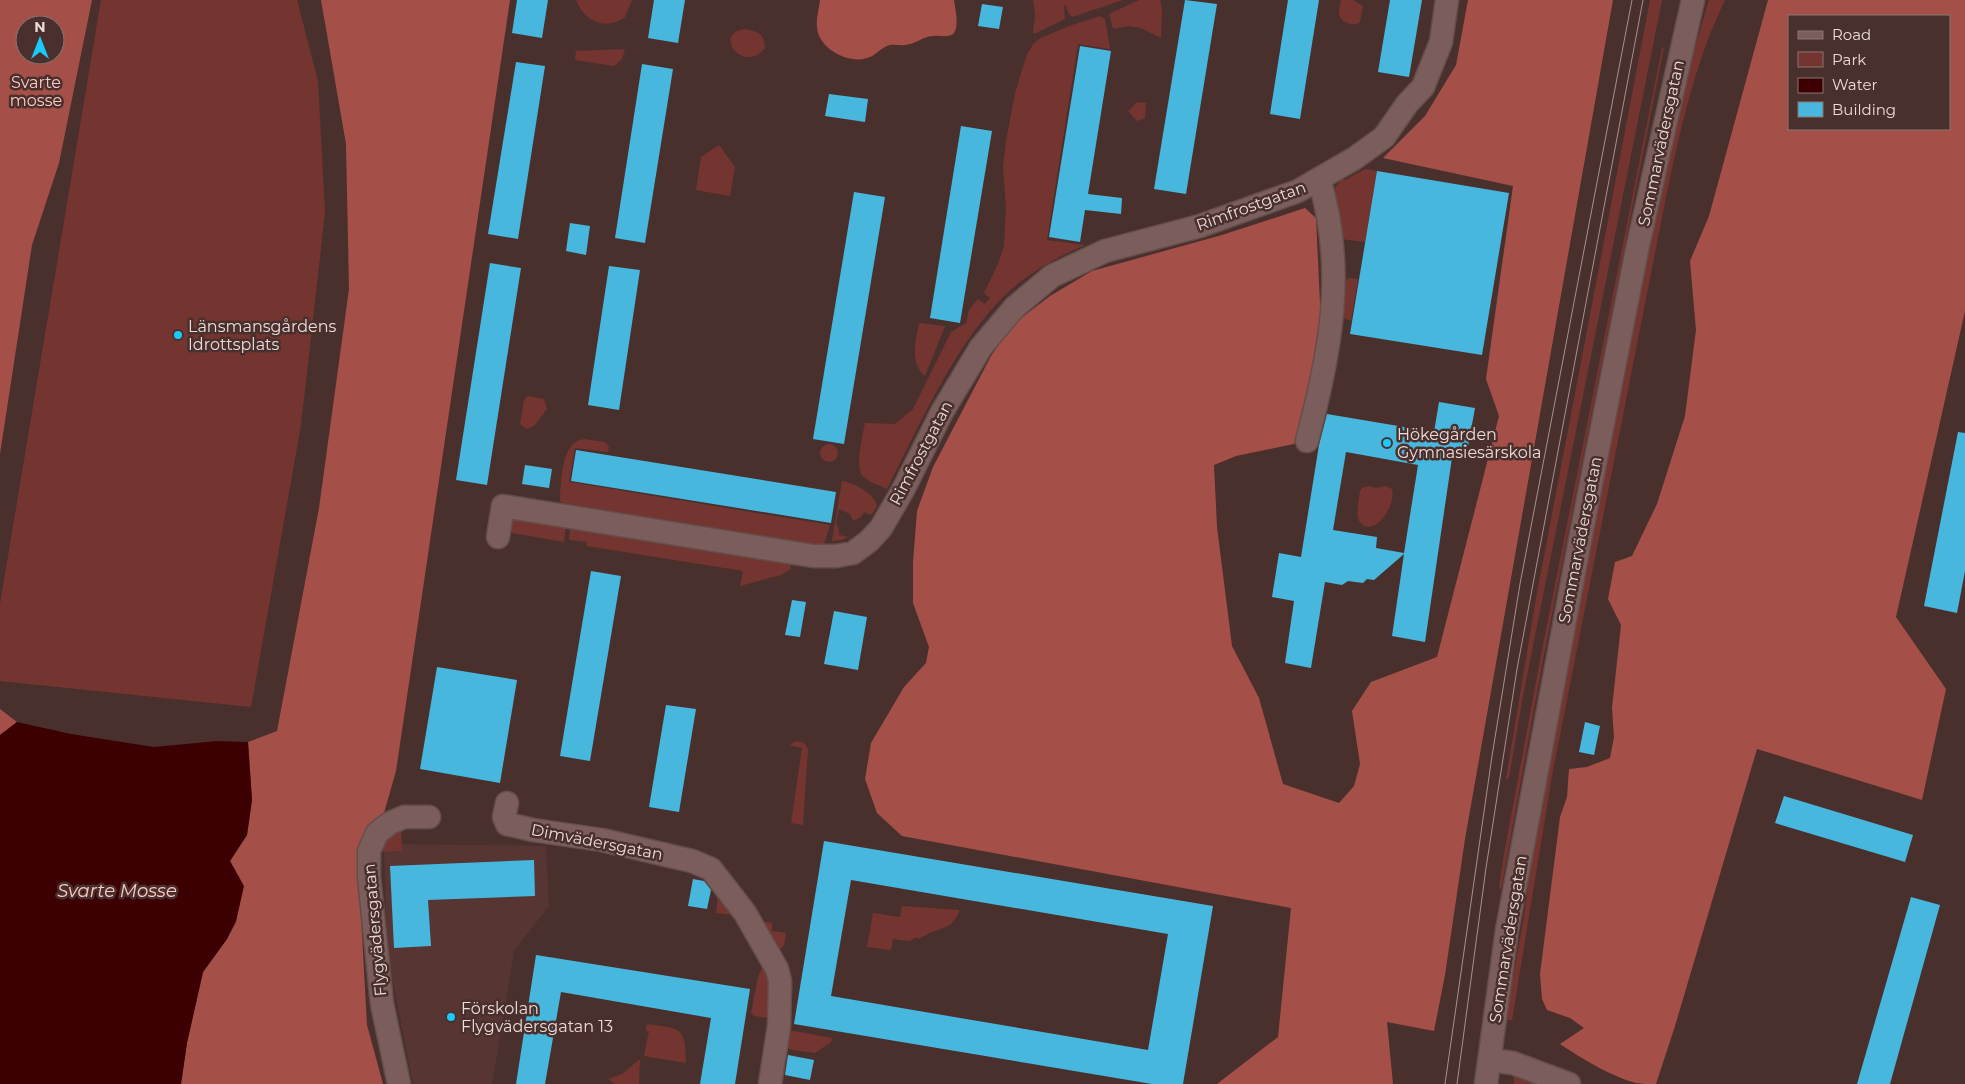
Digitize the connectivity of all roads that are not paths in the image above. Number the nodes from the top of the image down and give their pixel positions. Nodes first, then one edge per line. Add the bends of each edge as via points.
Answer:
1 (1447, 0) edge
2 (1693, 0) edge
3 (1318, 180) junction
4 (1307, 441) dead end
5 (498, 537) dead end
6 (507, 803) dead end
7 (429, 817) dead end
8 (1490, 1060) junction
9 (398, 1084) edge
10 (770, 1084) edge
11 (1486, 1084) edge
12 (1569, 1084) edge

1 - 3 street, Rimfrostgatan via 1441,42 1423,87 1384,136
2 - 8 street, Sommarvädersgatan via 1637,250 1579,545 1507,930
3 - 4 street, Rimfrostgatan via 1331,244 1333,308 1324,375
3 - 5 street, Rimfrostgatan via 1298,191 1231,216 1105,251 1060,272 1039,286 1015,307 981,346 881,528 853,552 813,556 503,506
6 - 10 street, Dimvädersgatan via 504,817 507,824 602,840 692,861 711,869 745,913 777,969 780,981 779,1026
7 - 9 street, Flygvädersgatan via 404,817 390,822 377,833 369,851 382,1004
8 - 11 street, Sommarvädersgatan
8 - 12 street via 1513,1062

